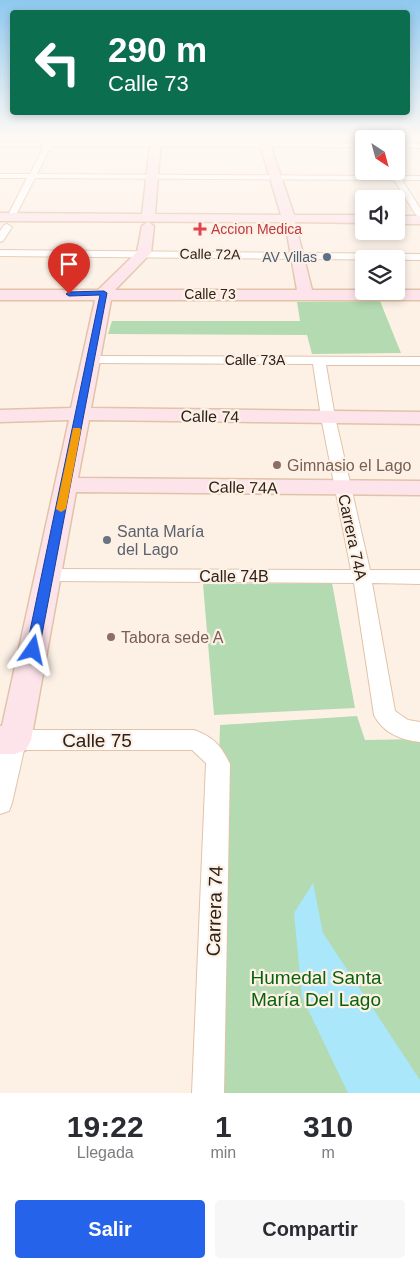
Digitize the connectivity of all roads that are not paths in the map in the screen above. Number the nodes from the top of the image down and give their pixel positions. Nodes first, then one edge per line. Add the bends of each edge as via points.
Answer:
1 (25, 189) edge
2 (151, 189) edge
3 (280, 189) edge
4 (404, 189) edge
5 (410, 198) junction
6 (420, 198) edge
7 (13, 213) dead end
8 (420, 215) edge
9 (355, 219) edge
10 (405, 220) edge
11 (420, 220) edge
12 (290, 221) junction
13 (2, 222) edge
14 (150, 222) junction
15 (355, 224) edge
16 (405, 224) edge
17 (420, 224) edge
18 (0, 239) edge
19 (0, 253) edge
20 (144, 254) junction
21 (297, 256) junction
22 (355, 257) edge
23 (405, 257) edge
24 (420, 257) edge
25 (355, 292) edge
26 (405, 292) edge
27 (104, 293) junction
28 (0, 294) edge
29 (305, 294) junction
30 (420, 295) edge
31 (90, 360) junction
32 (319, 361) junction
33 (420, 361) edge
34 (80, 414) junction
35 (0, 416) edge
36 (328, 417) junction
37 (420, 418) edge
38 (66, 485) junction
39 (342, 488) junction
40 (420, 488) edge
41 (48, 576) junction
42 (362, 577) junction
43 (420, 577) edge
44 (420, 732) edge
45 (8, 740) edge
46 (194, 740) joint
47 (0, 803) edge
48 (208, 1093) edge

1 - 7 street
2 - 14 street
3 - 12 street
4 - 5 street
5 - 6 street
5 - 8 street
9 - 12 street
10 - 11 street
12 - 14 street
12 - 14 street
12 - 15 street
12 - 21 street
13 - 14 street
13 - 18 street
14 - 20 street
16 - 17 street
19 - 20 street, Calle 72A
20 - 21 street, Calle 72A
20 - 27 street
21 - 22 street, Calle 72A
21 - 29 street
23 - 24 street, Calle 72A
25 - 29 street, Calle 73
26 - 30 street, Calle 73
27 - 28 street, Calle 73
27 - 29 street, Calle 73
27 - 31 street
31 - 32 street, Calle 73A
31 - 34 street
32 - 33 street, Calle 73A
32 - 36 street, Carrera 74A
34 - 35 street, Calle 74
34 - 36 street, Calle 74
34 - 38 street
36 - 37 street, Calle 74
36 - 39 street, Carrera 74A
38 - 39 street, Calle 74A
38 - 41 street
39 - 40 street, Calle 74A
39 - 42 street, Carrera 74A
41 - 42 street, Calle 74B
41 - 45 street
42 - 43 street, Calle 74B
42 - 44 street, Carrera 74A via 385,714 391,722 408,732
45 - 46 street, Calle 75
45 - 47 street
46 - 48 street, Carrera 74 via 209,748 218,764

